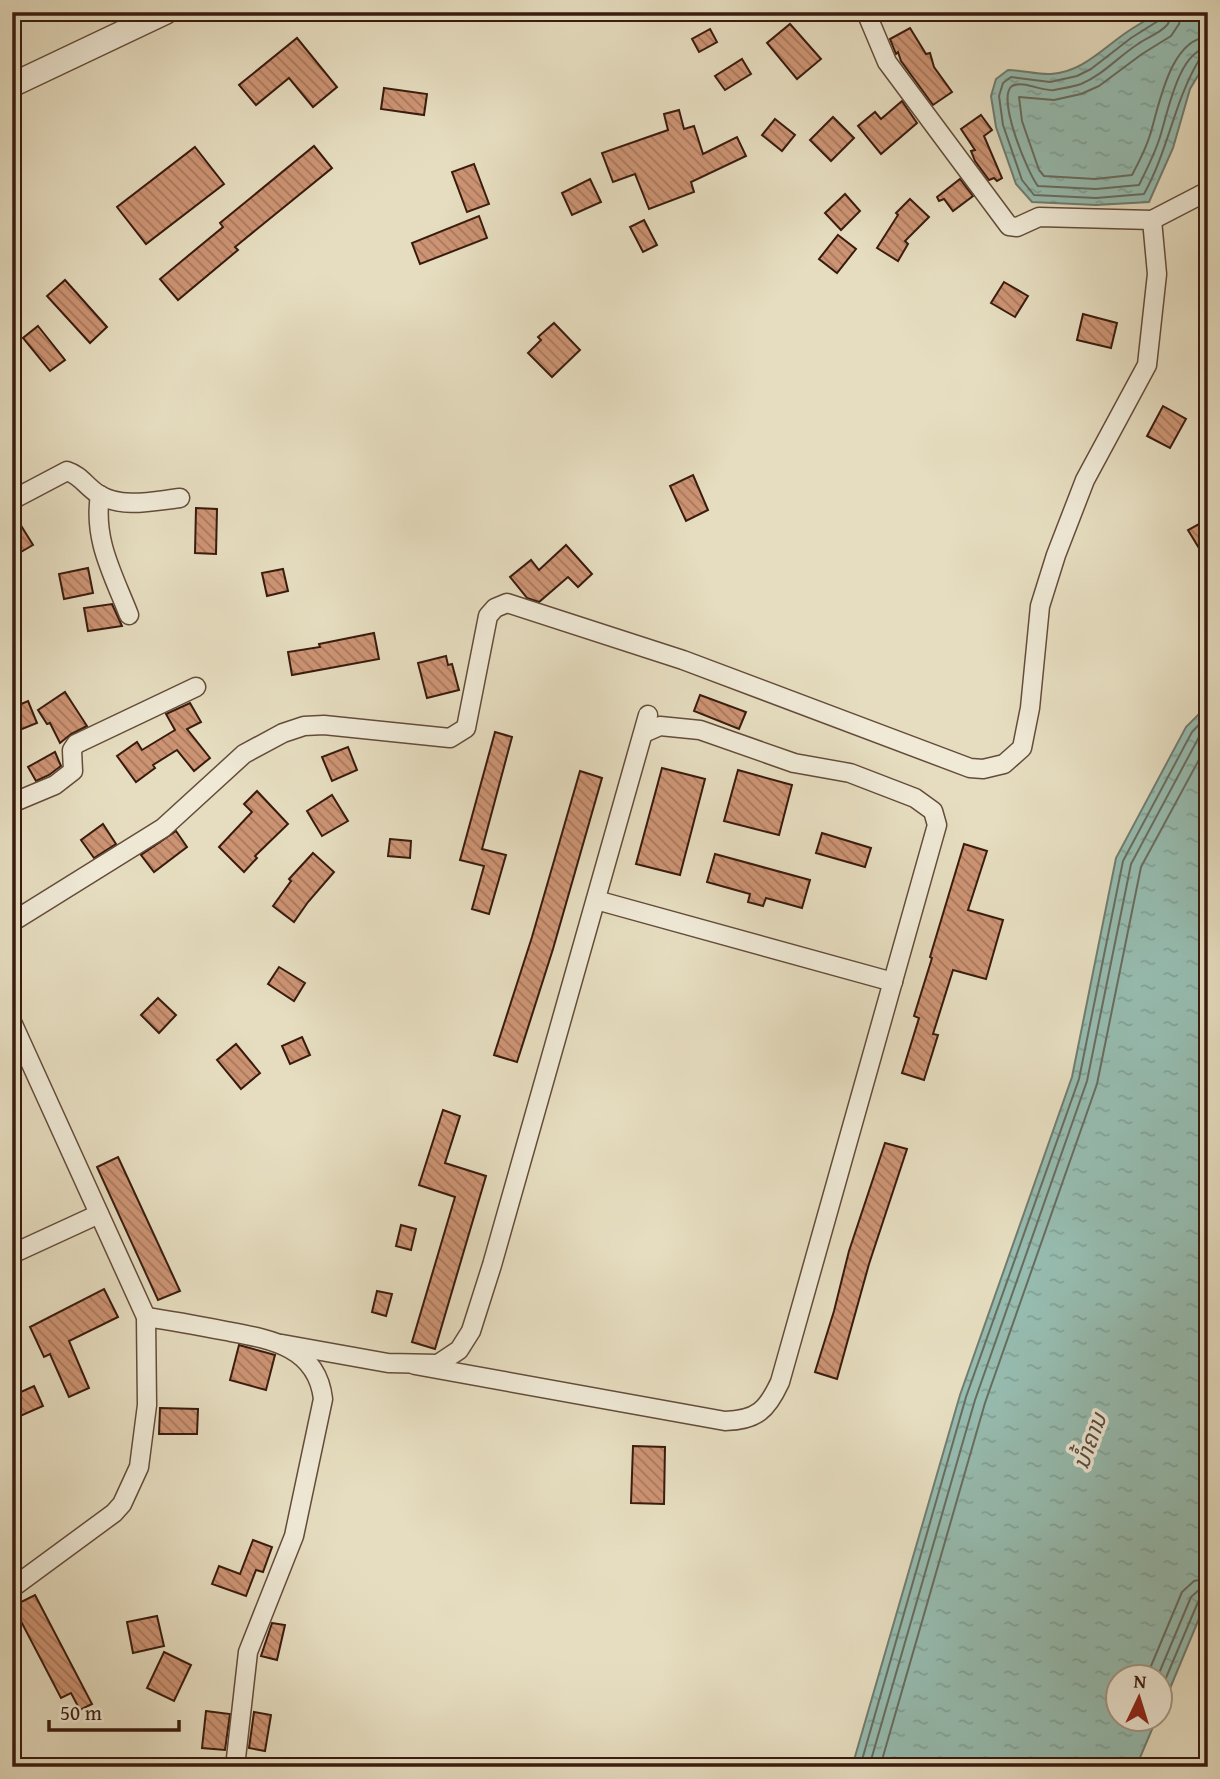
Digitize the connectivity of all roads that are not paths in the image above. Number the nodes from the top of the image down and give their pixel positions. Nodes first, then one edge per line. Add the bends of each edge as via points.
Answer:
1 (166, 12) edge
2 (866, 12) edge
3 (12, 85) edge
4 (1208, 191) edge
5 (1152, 220) junction
6 (100, 495) junction
7 (180, 498) dead end
8 (12, 500) edge
9 (129, 615) dead end
10 (196, 687) dead end
11 (12, 803) edge
12 (596, 900) junction
13 (12, 922) edge
14 (893, 982) junction
15 (12, 1022) edge
16 (19, 1053) edge
17 (99, 1214) junction
18 (12, 1254) edge
19 (146, 1317) junction
20 (282, 1344) junction
21 (415, 1365) junction
22 (12, 1588) edge
23 (235, 1767) edge

1 - 3 street
2 - 5 street via 887,62 1006,224 1013,228 1040,217
4 - 5 street
5 - 13 street via 1157,274 1147,365 1085,480 1056,555 1040,606 1030,708 1021,748 1004,764 970,768 683,660 507,603 488,616 466,729 459,734 424,737 324,725 283,733 244,754 163,828
6 - 7 street via 124,503
6 - 8 street via 67,471
6 - 9 street via 99,539
10 - 11 street via 76,744 73,771 55,785
12 - 14 street
12 - 14 street via 646,724 701,730 794,762 887,785 933,811 937,825
12 - 21 street via 471,1331 459,1350 439,1364
14 - 21 street via 780,1382 761,1412 744,1420 725,1421
15 - 16 street
16 - 17 street
17 - 18 street
17 - 19 street
19 - 20 street
19 - 22 street via 146,1405 139,1467 131,1486 114,1513
20 - 21 street
20 - 23 street via 303,1357 314,1371 323,1399 294,1536 248,1652

